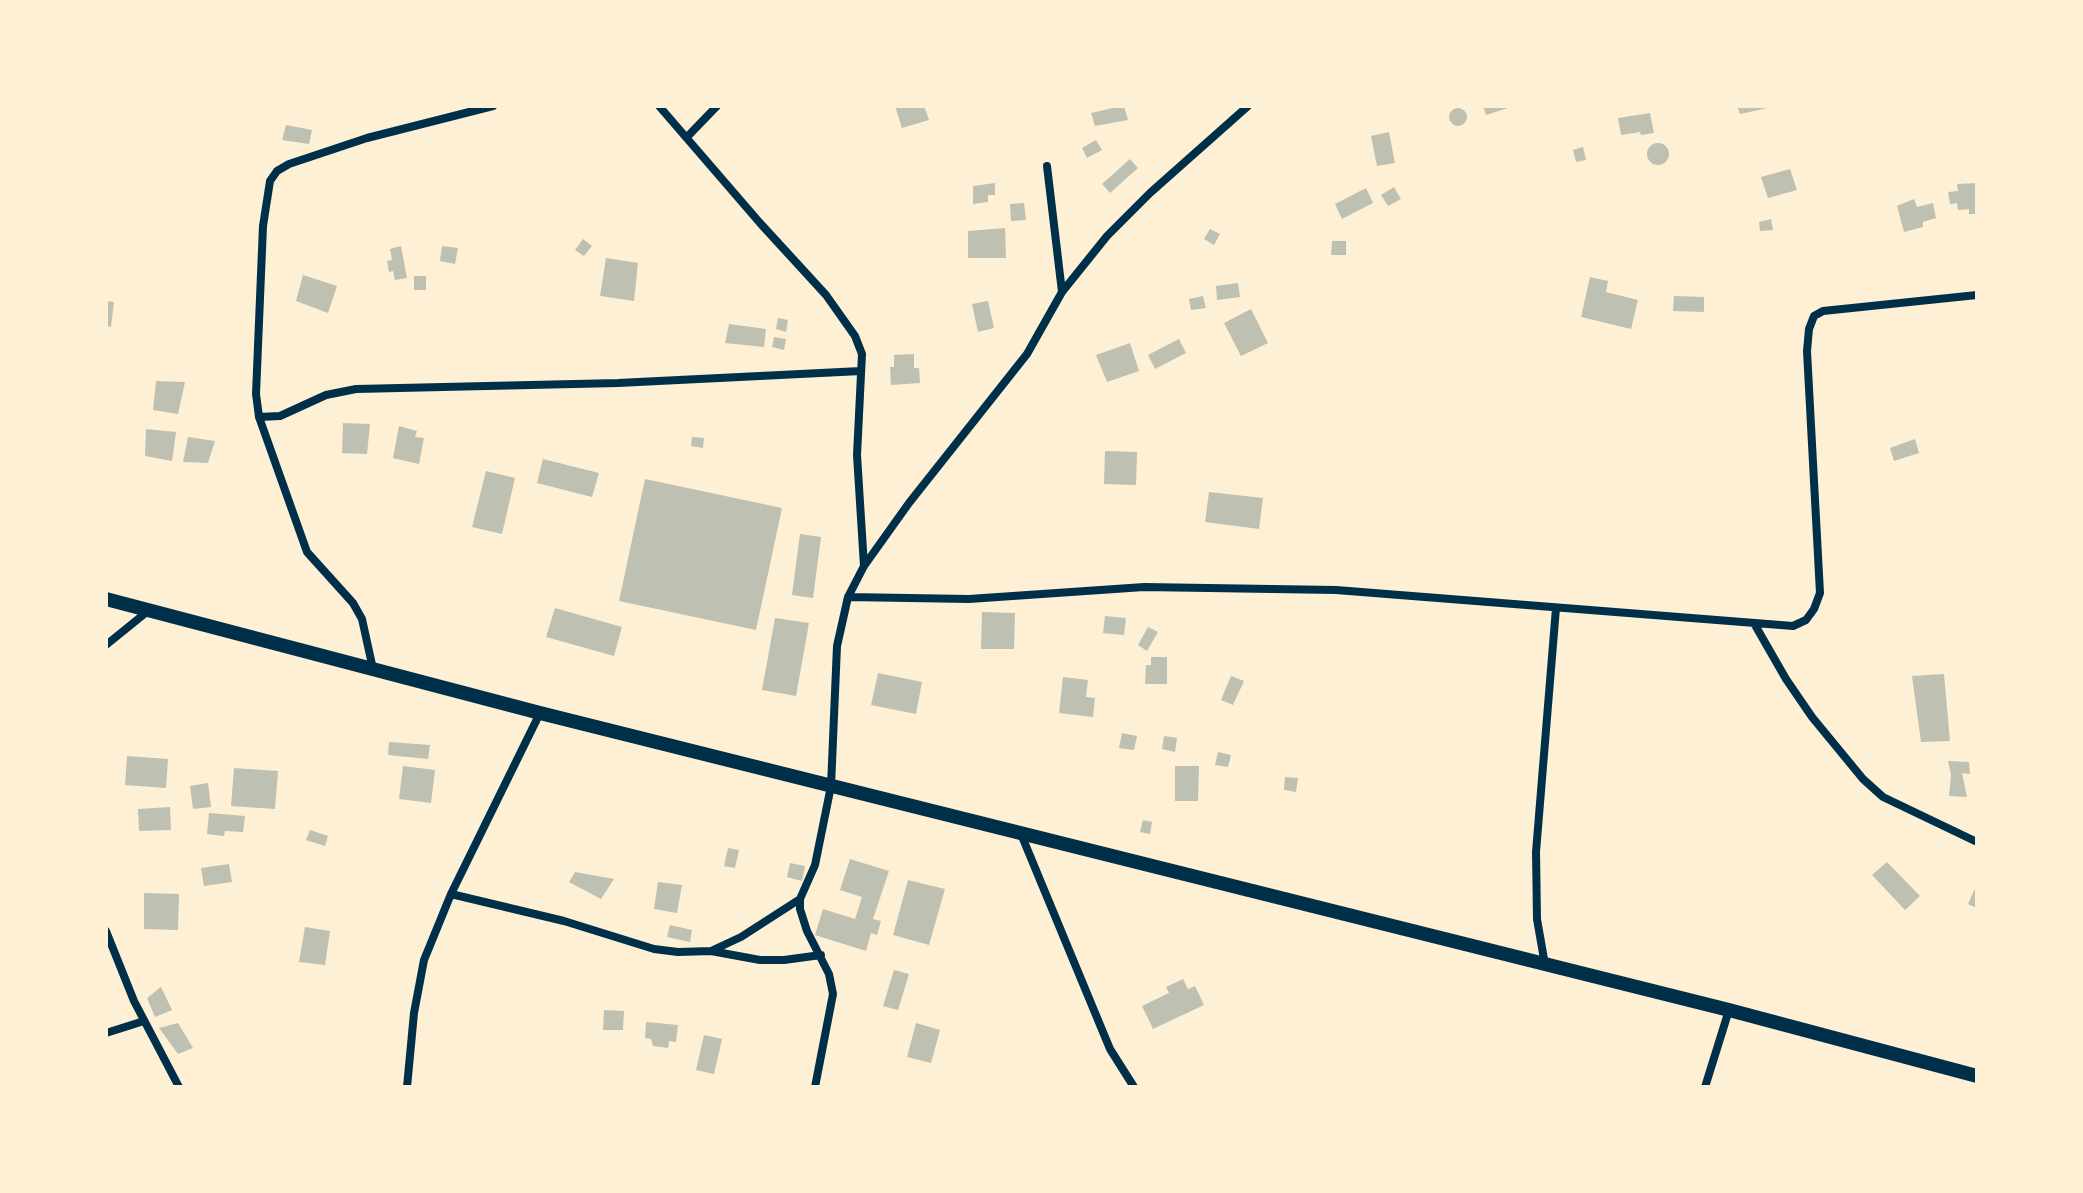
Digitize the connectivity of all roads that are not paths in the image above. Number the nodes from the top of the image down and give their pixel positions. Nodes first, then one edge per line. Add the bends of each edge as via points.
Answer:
1 (493, 106) edge
2 (659, 106) edge
3 (717, 106) edge
4 (1248, 106) edge
5 (687, 137) junction
6 (1047, 166) dead end
7 (1062, 292) junction
8 (1977, 295) edge
9 (861, 371) junction
10 (259, 417) junction
11 (864, 566) junction
12 (848, 597) junction
13 (106, 599) edge
14 (1556, 608) junction
15 (148, 611) junction
16 (1755, 625) junction
17 (106, 645) edge
18 (373, 669) junction
19 (540, 713) junction
20 (831, 786) junction
21 (1021, 834) junction
22 (1977, 842) edge
23 (451, 894) junction
24 (800, 899) junction
25 (106, 931) edge
26 (711, 951) junction
27 (821, 955) junction
28 (1545, 965) junction
29 (1729, 1010) junction
30 (144, 1021) junction
31 (106, 1033) edge
32 (1977, 1076) edge
33 (179, 1087) edge
34 (407, 1087) edge
35 (815, 1087) edge
36 (1134, 1087) edge
37 (1705, 1087) edge

1 - 10 street via 367,138 277,171 270,181 263,226
2 - 5 street
3 - 5 street
4 - 7 street via 1150,193
5 - 9 street via 826,295 855,336
6 - 7 street
7 - 11 street via 1027,354
8 - 16 street via 1814,316 1807,351 1820,593 1806,620 1793,626
9 - 10 street via 356,389 326,395 280,416
9 - 11 street via 858,469
10 - 18 street via 307,552 353,603
11 - 12 street
12 - 14 street via 969,599 1144,587 1336,590
12 - 20 street via 837,646
13 - 15 main road
14 - 16 street
14 - 28 street via 1536,852 1537,919
15 - 17 street
15 - 18 main road
16 - 22 street via 1812,717 1863,779 1883,797
18 - 19 main road
19 - 20 main road
19 - 23 street
20 - 21 main road
20 - 24 street via 815,865
21 - 28 main road
21 - 36 street via 1110,1049
23 - 26 street via 654,949
23 - 34 street via 424,960
24 - 26 street
24 - 27 street via 807,931
25 - 30 street
26 - 27 street via 760,960
27 - 35 street via 833,994
28 - 29 main road
29 - 32 main road
29 - 37 street
30 - 31 street
30 - 33 street

